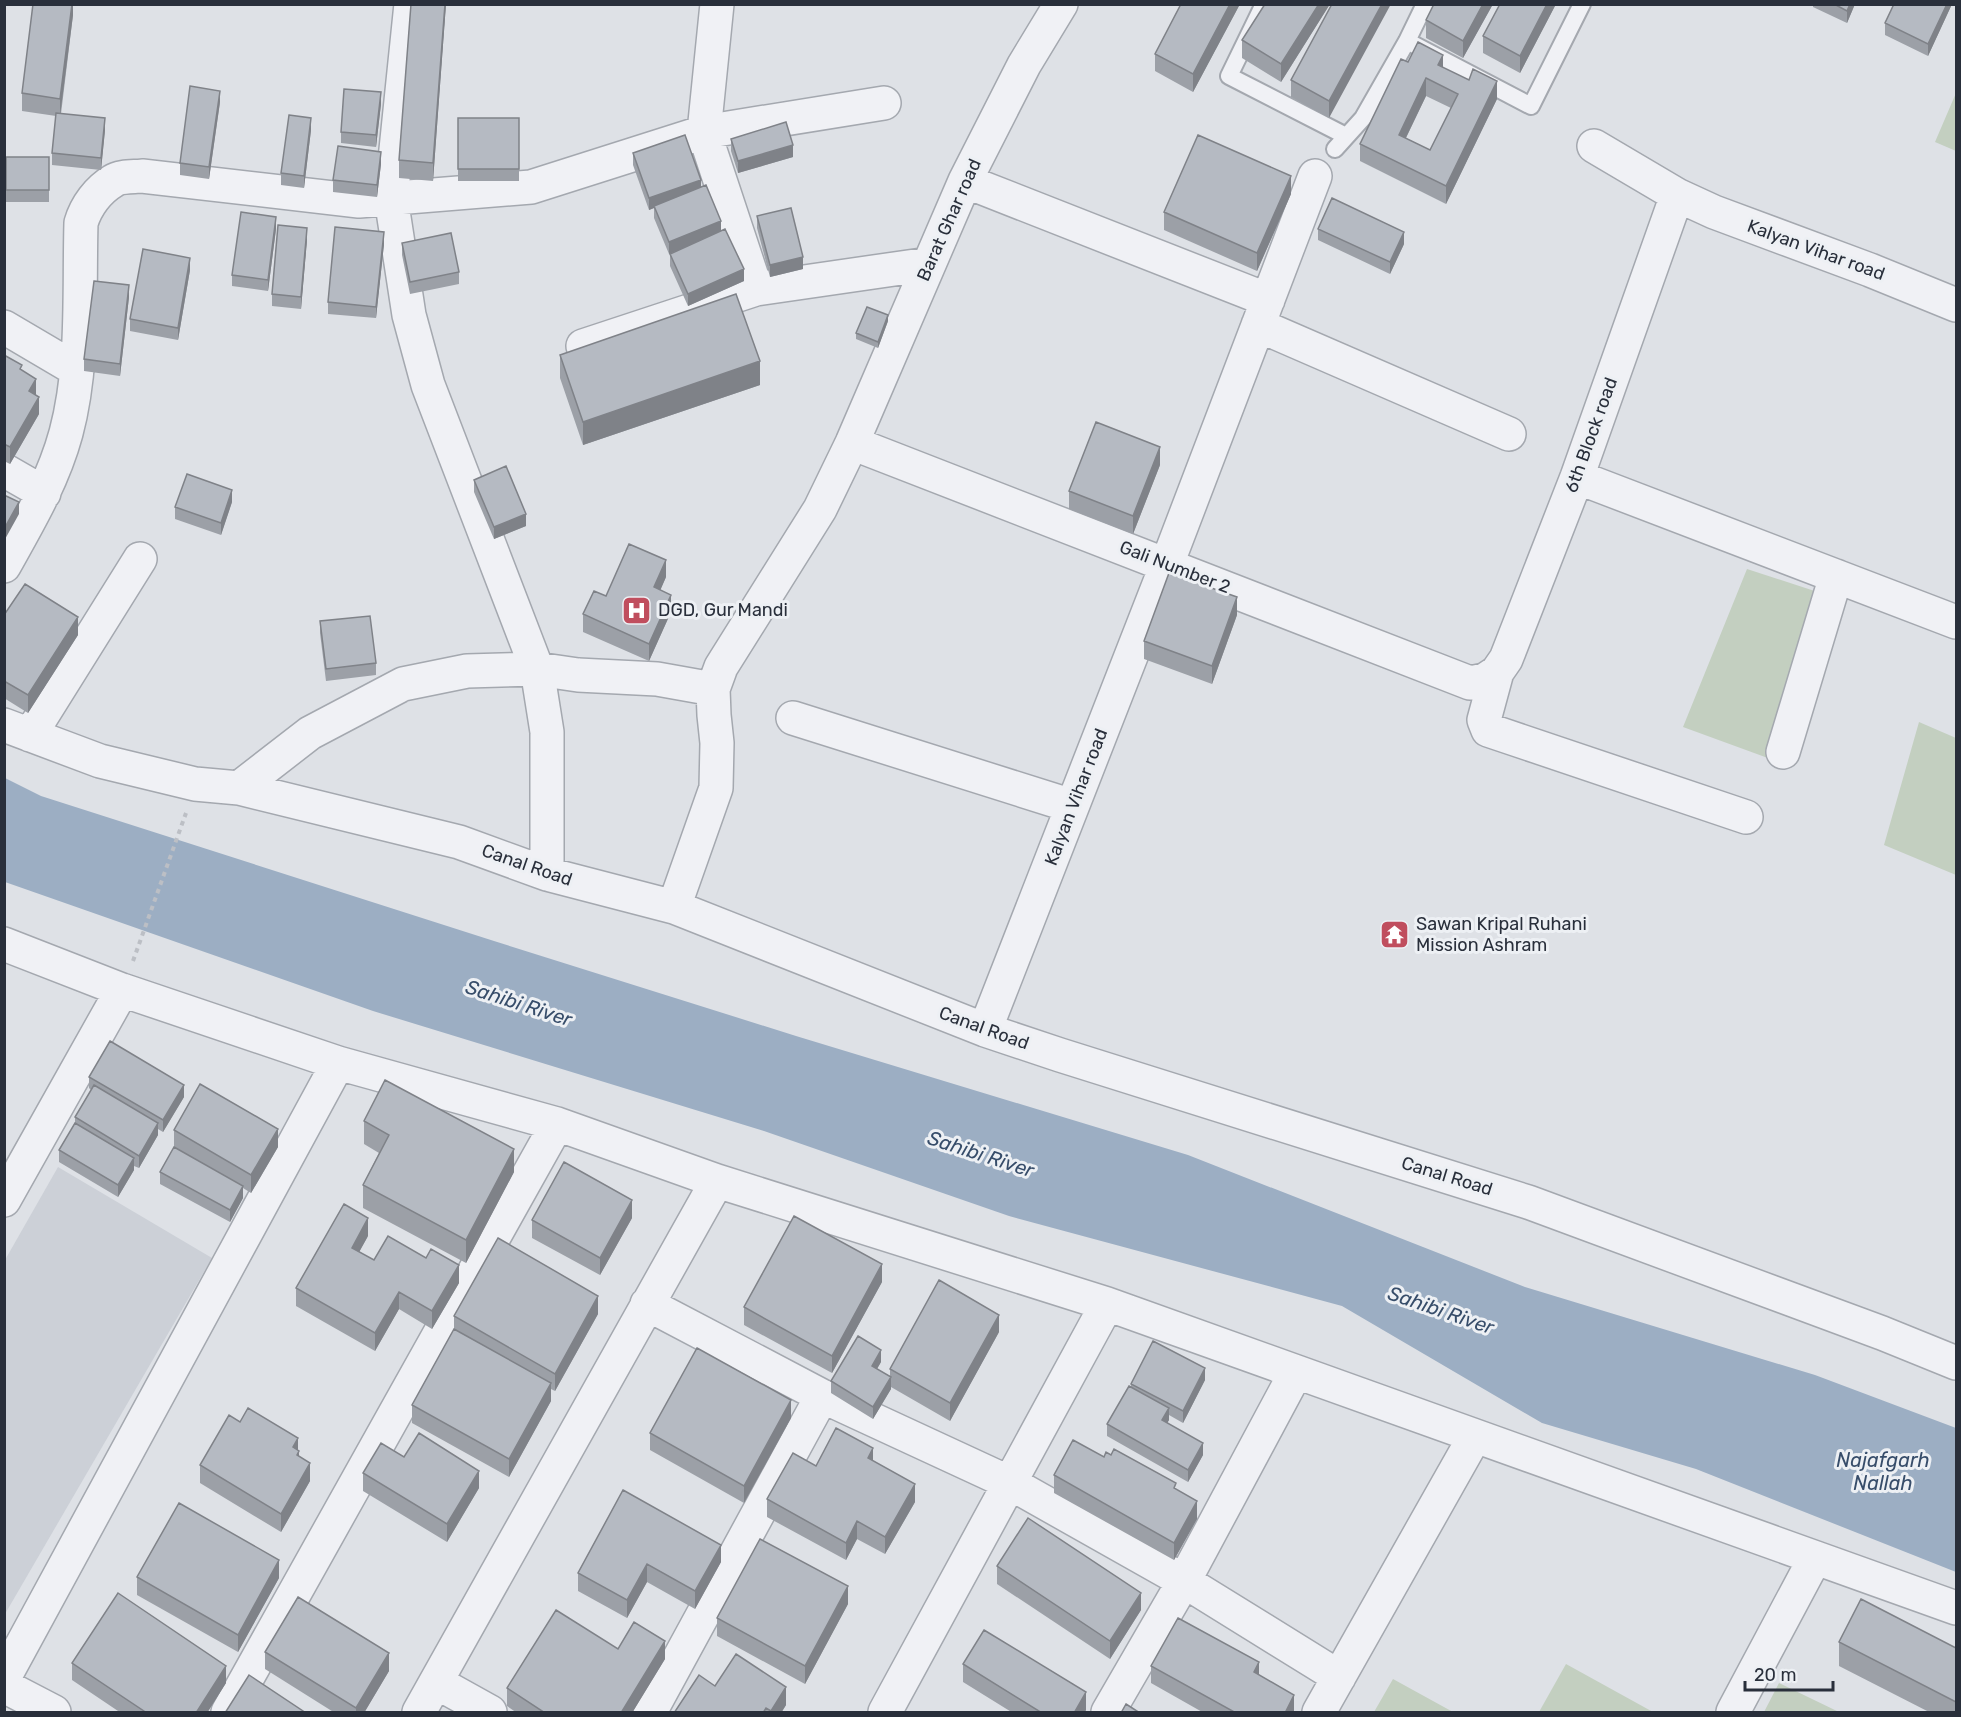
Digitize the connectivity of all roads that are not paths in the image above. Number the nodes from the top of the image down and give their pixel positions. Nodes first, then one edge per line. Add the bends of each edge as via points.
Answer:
1 (411, 4) edge
2 (717, 4) edge
3 (1061, 4) edge
4 (1264, 4) edge
5 (1425, 4) edge
6 (1582, 4) edge
7 (1407, 41) junction
8 (884, 104) dead end
9 (704, 132) junction
10 (1594, 146) dead end
11 (1315, 176) dead end
12 (965, 181) junction
13 (1677, 195) junction
14 (391, 198) junction
15 (929, 264) junction
16 (756, 289) junction
17 (1956, 305) edge
18 (1263, 312) junction
19 (4, 327) edge
20 (583, 346) edge
21 (77, 370) junction
22 (1509, 434) dead end
23 (852, 443) junction
24 (4, 470) edge
25 (1577, 477) junction
26 (44, 493) junction
27 (140, 559) dead end
28 (1167, 564) junction
29 (4, 566) edge
30 (1836, 576) junction
31 (1956, 622) edge
32 (537, 669) junction
33 (1497, 672) junction
34 (713, 689) junction
35 (793, 718) dead end
36 (17, 730) edge
37 (1783, 752) dead end
38 (239, 788) junction
39 (1072, 806) junction
40 (1746, 816) dead end
41 (547, 874) junction
42 (674, 907) junction
43 (4, 944) edge
44 (122, 990) junction
45 (985, 1030) junction
46 (338, 1063) junction
47 (557, 1124) junction
48 (15, 1154) edge
49 (717, 1181) junction
50 (4, 1200) edge
51 (648, 1304) junction
52 (1107, 1304) junction
53 (1956, 1363) edge
54 (1296, 1372) junction
55 (822, 1396) junction
56 (1475, 1436) junction
57 (1010, 1483) junction
58 (1815, 1558) junction
59 (1184, 1581) junction
60 (1956, 1608) edge
61 (4, 1677) edge
62 (1339, 1677) junction
63 (436, 1682) junction
64 (4, 1686) edge
65 (54, 1713) edge
66 (228, 1713) edge
67 (419, 1713) edge
68 (490, 1713) edge
69 (650, 1713) edge
70 (885, 1713) edge
71 (1108, 1713) edge
72 (1320, 1713) edge
73 (1733, 1713) edge

1 - 14 street
2 - 9 street
3 - 12 street, Barat Ghar road via 1024,65
4 - 7 lane via 1229,76 1341,143 1363,118
5 - 7 lane
6 - 7 lane via 1531,106
8 - 9 street
9 - 14 street via 531,187
9 - 16 street
10 - 13 street, Kalyan Vihar road
11 - 18 street
12 - 15 street, Barat Ghar road
12 - 18 street
13 - 17 street, Kalyan Vihar road
13 - 25 street, 6th Block road
14 - 21 street via 359,201 142,176 115,180 95,197 81,223
14 - 32 street via 409,315 428,386
15 - 16 street
15 - 23 street, Barat Ghar road
16 - 20 street
18 - 22 street
18 - 28 street
19 - 21 street
21 - 26 street via 66,433
23 - 28 street, Gali Number 2
23 - 34 street, Barat Ghar road via 820,509 721,667
24 - 26 street
25 - 30 street
25 - 33 street, 6th Block road via 1506,659
26 - 29 street
27 - 36 street
28 - 33 street, Gali Number 2 via 1470,683
28 - 39 street, Kalyan Vihar road
30 - 31 street
30 - 37 street
32 - 34 street via 657,679
32 - 38 street via 467,671 403,684 310,733
32 - 41 street via 547,732
33 - 40 street, 6th Block road via 1484,720 1488,730
34 - 42 street via 716,788
35 - 39 street
36 - 38 street, Canal Road via 100,761 195,784
38 - 41 street, Canal Road via 459,842
39 - 45 street, Kalyan Vihar road
41 - 42 street, Canal Road
42 - 45 street, Canal Road
43 - 44 street
44 - 46 street
44 - 48 street
45 - 53 street, Canal Road via 1528,1202
46 - 47 street
46 - 61 street
47 - 49 street
47 - 66 street
48 - 50 street
49 - 51 street
49 - 52 street
51 - 55 street
51 - 63 street
52 - 54 street
52 - 57 street
54 - 56 street
54 - 59 street
55 - 57 street
55 - 69 street
56 - 58 street
56 - 62 street
57 - 59 street
57 - 70 street
58 - 60 street
58 - 73 street
59 - 62 street
59 - 71 street
62 - 72 street
63 - 67 street
63 - 68 street
64 - 65 street

